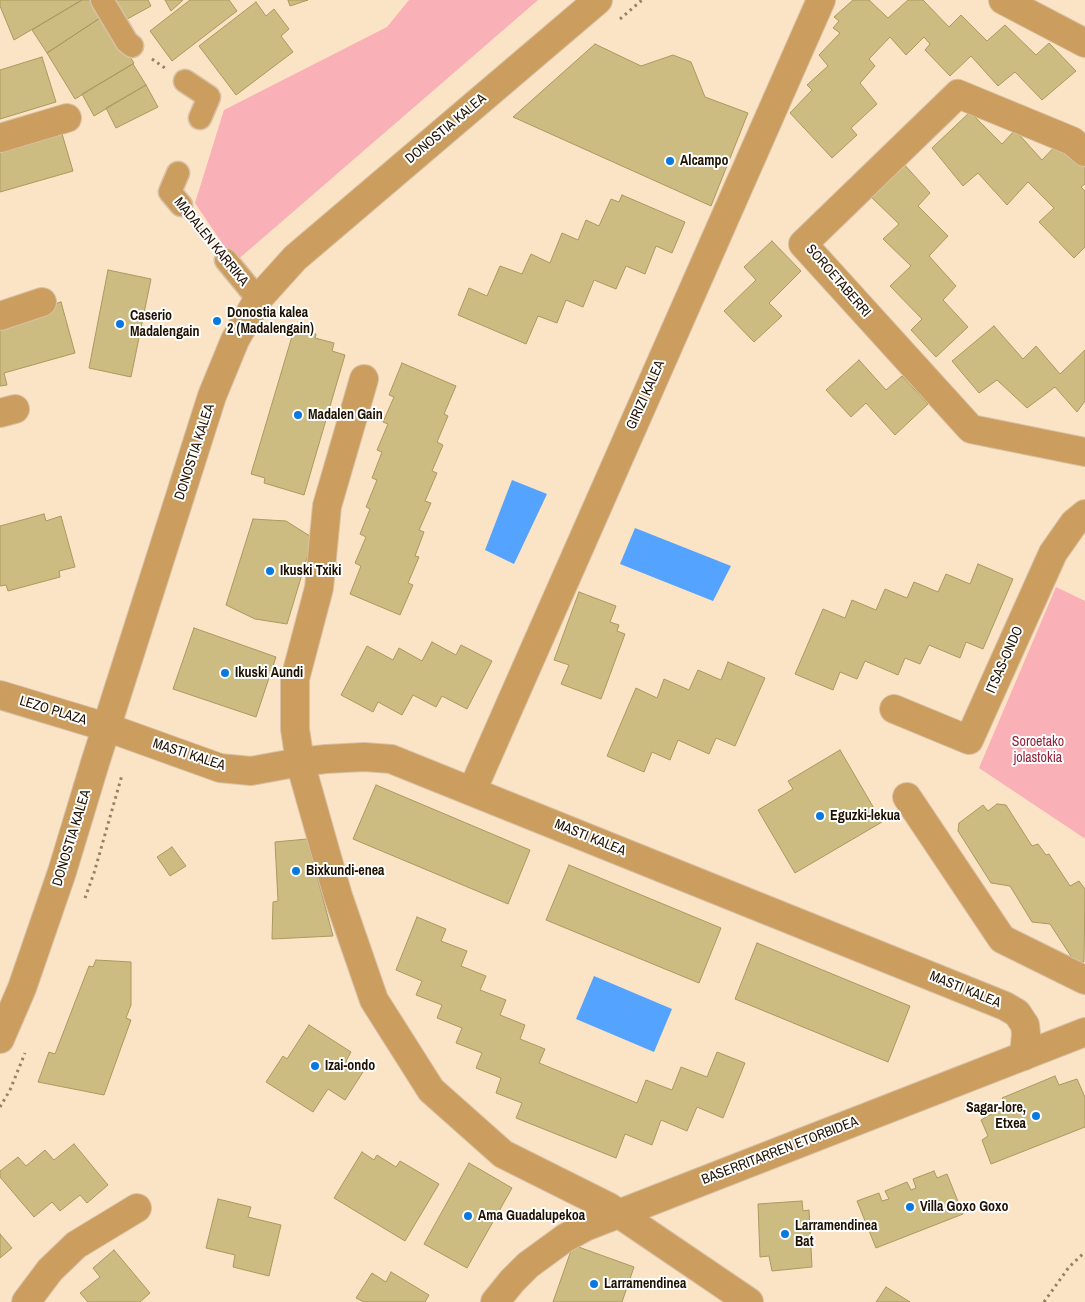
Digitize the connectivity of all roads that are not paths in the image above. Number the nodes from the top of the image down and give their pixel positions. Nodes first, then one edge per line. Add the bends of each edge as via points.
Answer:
1 (102, 0) edge
2 (598, 0) edge
3 (821, 0) edge
4 (1002, 0) edge
5 (1085, 43) edge
6 (132, 46) road end
7 (185, 81) road end
8 (67, 118) dead end
9 (200, 118) dead end
10 (0, 138) edge
11 (1085, 152) edge
12 (178, 173) dead end
13 (180, 205) road end
14 (226, 260) road end
15 (258, 299) junction
16 (42, 302) dead end
17 (0, 316) edge
18 (364, 379) dead end
19 (1085, 452) edge
20 (1085, 514) edge
21 (0, 695) edge
22 (894, 709) dead end
23 (119, 732) junction
24 (300, 762) junction
25 (472, 791) junction
26 (906, 797) dead end
27 (1085, 980) edge
28 (1085, 1032) edge
29 (0, 1039) edge
30 (1024, 1056) junction
31 (137, 1208) dead end
32 (620, 1214) junction
33 (26, 1302) edge
34 (495, 1302) edge
35 (749, 1302) edge

1 - 6 street
2 - 15 street, DONOSTIA KALEA via 295,258
3 - 25 street, GIRIZI KALEA
4 - 5 street
7 - 9 street via 209,97
8 - 10 street
11 - 19 street, SOROETABERRI via 1072,141 958,94 803,244 971,429
12 - 13 street, MADALEN KARRIKA via 170,192
14 - 15 street, MADALEN KARRIKA
15 - 23 street, DONOSTIA KALEA via 235,340 212,396
16 - 17 street
18 - 24 street via 327,506 319,588 295,679 295,729
20 - 22 street, ITSAS-ONDO via 1074,523 1053,553 969,740
21 - 23 street, LEZO PLAZA
23 - 24 street, MASTI KALEA via 220,768 251,771
23 - 29 street, DONOSTIA KALEA via 62,872 22,988
24 - 25 street, MASTI KALEA via 364,757 390,759
24 - 32 street via 338,896 374,1000 431,1090 503,1154
25 - 30 street, MASTI KALEA via 1005,1006 1017,1013 1025,1025
26 - 27 street via 1002,939
28 - 30 street, BASERRITARREN ETORBIDEA
30 - 32 street, BASERRITARREN ETORBIDEA
31 - 33 street via 76,1246 50,1270
32 - 34 street, BASERRITARREN ETORBIDEA via 586,1227 546,1250 512,1281
32 - 35 street

